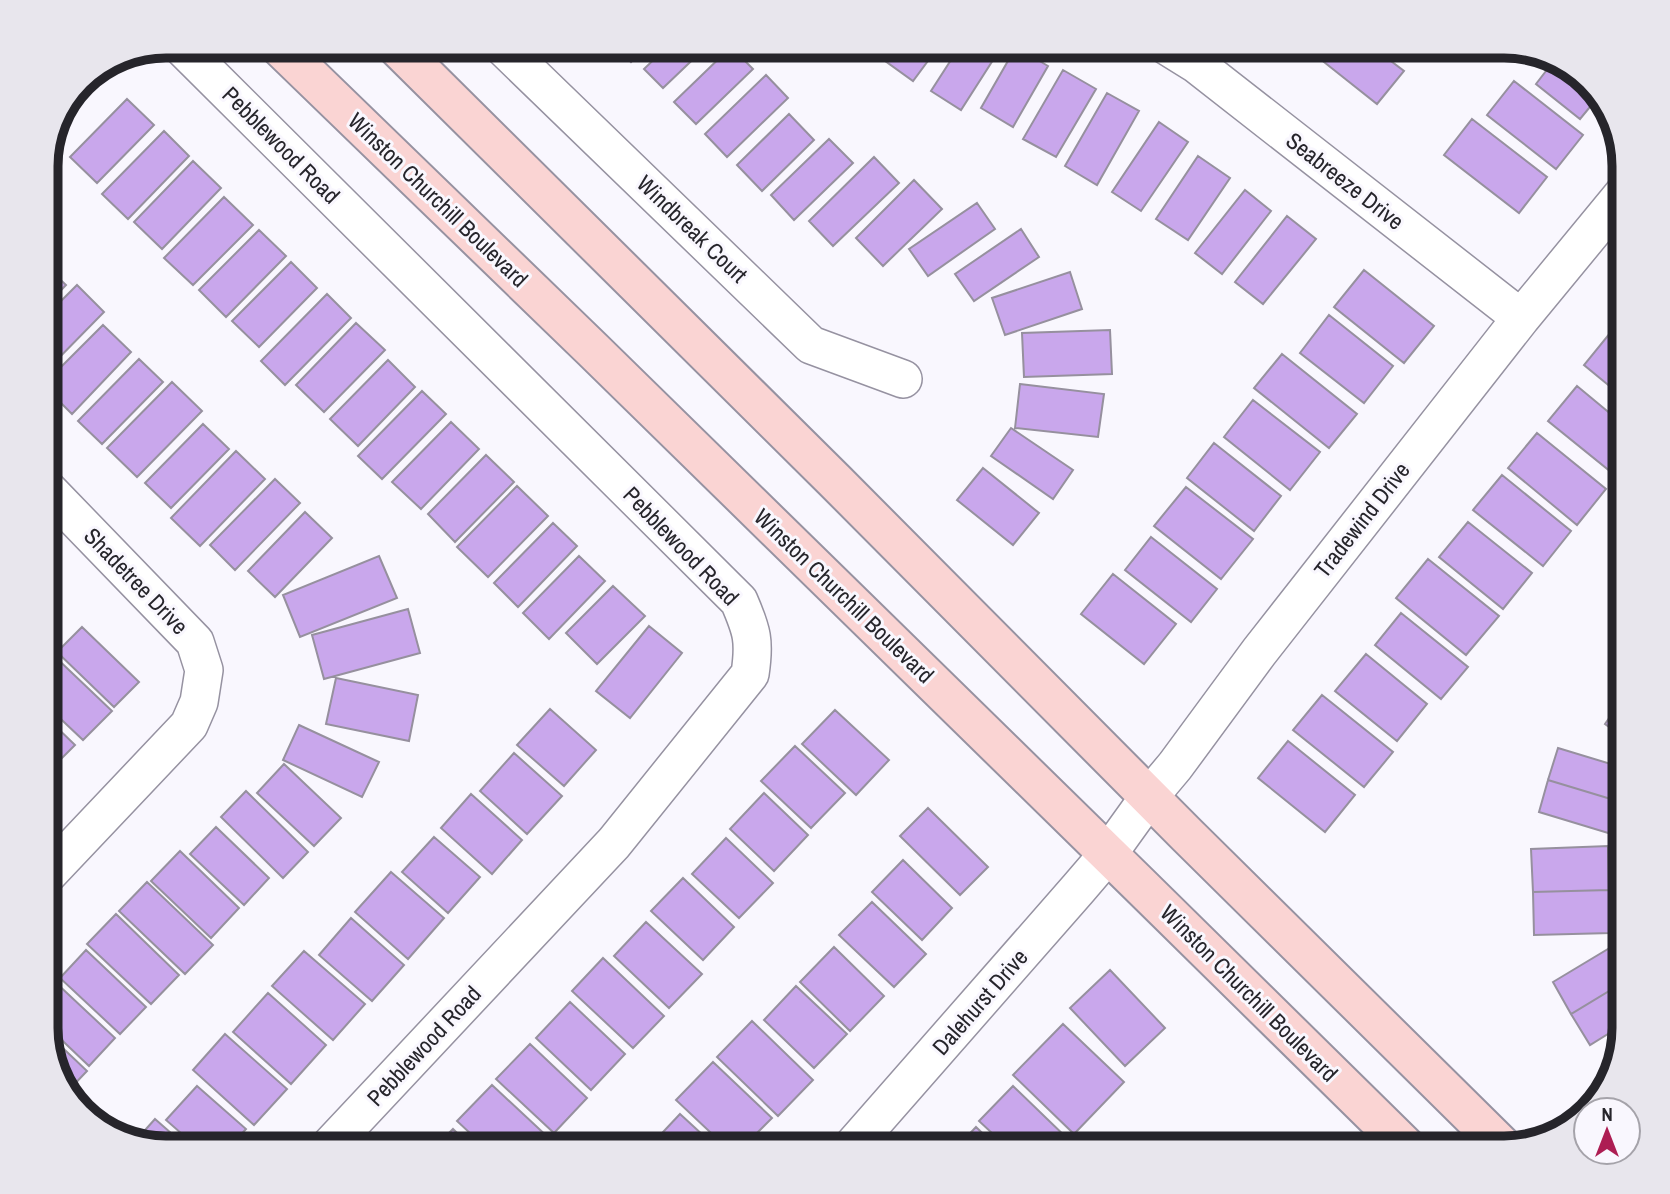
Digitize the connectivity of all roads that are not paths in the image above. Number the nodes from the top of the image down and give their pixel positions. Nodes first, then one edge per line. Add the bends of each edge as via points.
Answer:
1 (193, 58) edge
2 (291, 58) edge
3 (408, 58) edge
4 (514, 58) edge
5 (1198, 58) edge
6 (1612, 209) edge
7 (1521, 318) junction
8 (903, 379) dead end
9 (58, 500) edge
10 (1149, 796) junction
11 (1108, 854) junction
12 (58, 863) edge
13 (340, 1136) edge
14 (862, 1136) edge
15 (1394, 1136) edge
16 (1491, 1136) edge

1 - 13 street, Pebblewood Road via 739,601 750,627 750,674 623,832
2 - 11 main road, Winston Churchill Boulevard
3 - 10 main road
4 - 8 street, Windbreak Court via 811,345
5 - 7 street, Seabreeze Drive
6 - 7 street, Tradewind Drive
7 - 10 street, Tradewind Drive
9 - 12 street, Shadetree Drive via 195,642 204,670 189,726
10 - 11 street, Tradewind Drive
10 - 16 main road
11 - 14 street, Dalehurst Drive
11 - 15 main road, Winston Churchill Boulevard

